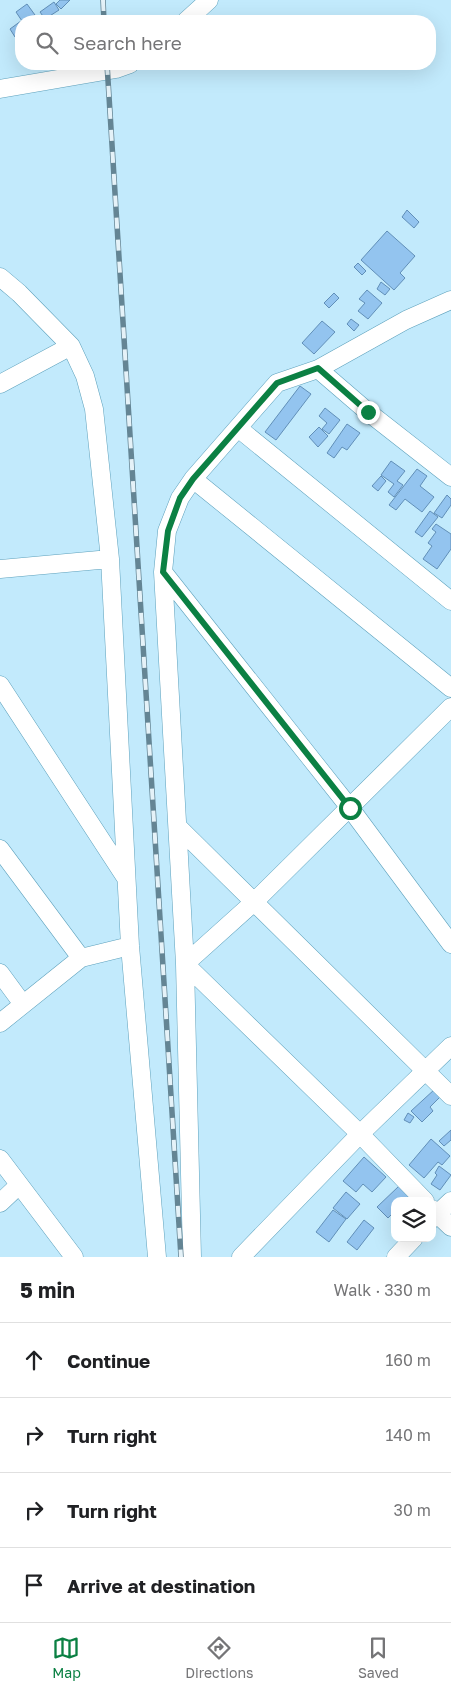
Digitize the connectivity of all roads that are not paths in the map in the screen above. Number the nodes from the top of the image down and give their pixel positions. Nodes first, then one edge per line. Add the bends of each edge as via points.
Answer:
1 (209, 0) edge
2 (193, 15) edge
3 (116, 70) edge
4 (0, 90) edge
5 (0, 278) edge
6 (451, 300) edge
7 (71, 346) junction
8 (318, 368) junction
9 (0, 384) edge
10 (238, 428) junction
11 (451, 477) edge
12 (193, 479) junction
13 (110, 559) junction
14 (0, 569) edge
15 (163, 572) junction
16 (451, 601) edge
17 (0, 685) edge
18 (451, 688) edge
19 (451, 707) edge
20 (350, 808) junction
21 (178, 827) junction
22 (0, 848) edge
23 (127, 879) junction
24 (254, 902) junction
25 (451, 944) edge
26 (130, 946) junction
27 (81, 958) junction
28 (185, 964) junction
29 (0, 973) edge
30 (22, 1003) junction
31 (0, 1023) edge
32 (451, 1046) edge
33 (426, 1070) junction
34 (451, 1096) edge
35 (360, 1134) junction
36 (0, 1159) edge
37 (19, 1185) junction
38 (421, 1197) edge
39 (451, 1201) edge
40 (0, 1203) edge
41 (436, 1212) edge
42 (436, 1216) edge
43 (451, 1227) edge
44 (410, 1242) edge
45 (248, 1255) edge
46 (74, 1257) edge
47 (157, 1257) edge
48 (192, 1257) edge
49 (396, 1257) edge

1 - 2 street
3 - 4 street
5 - 7 street
6 - 8 street via 406,320
7 - 9 street
7 - 13 street via 85,376 94,409
8 - 10 street via 277,383
8 - 11 street
10 - 12 street
10 - 16 street
12 - 15 street via 180,498 168,531
12 - 18 street
13 - 14 street
13 - 23 street
15 - 20 street
15 - 21 street
17 - 23 street
19 - 20 street
20 - 24 street
20 - 25 street
21 - 24 street
21 - 28 street
22 - 27 street
23 - 26 street
24 - 28 street
24 - 33 street
26 - 27 street
26 - 47 street
27 - 30 street
28 - 35 street
28 - 48 street
29 - 30 street
30 - 31 street
32 - 33 street
33 - 34 street
33 - 35 street
35 - 38 street
35 - 45 street
36 - 37 street
37 - 40 street
37 - 46 street
39 - 41 street
42 - 43 street
44 - 49 street

